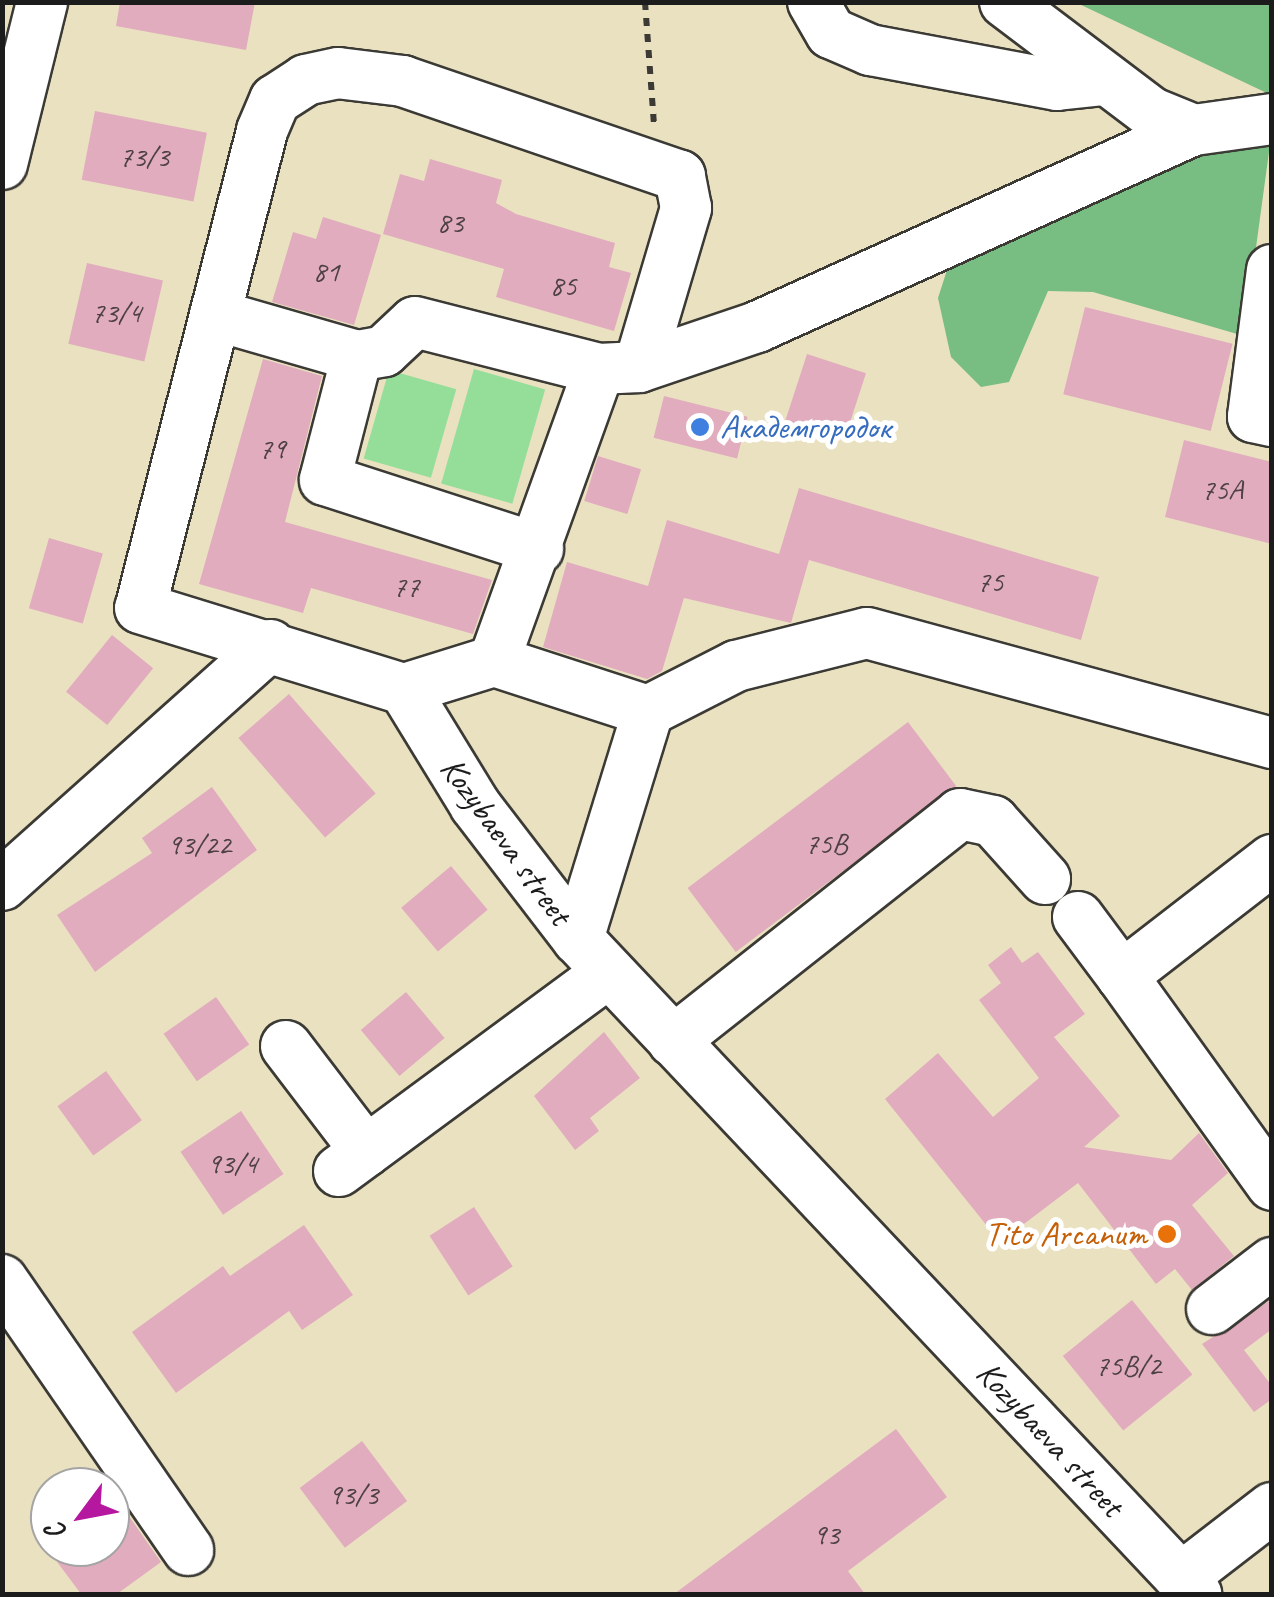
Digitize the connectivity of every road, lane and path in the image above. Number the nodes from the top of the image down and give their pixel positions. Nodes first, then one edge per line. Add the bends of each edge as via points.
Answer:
1 (42, 2) edge
2 (645, 2) edge
3 (813, 2) edge
4 (1006, 2) edge
5 (1102, 80) junction
6 (1272, 119) edge
7 (1194, 130) junction
8 (2, 164) edge
9 (661, 165) junction
10 (1272, 270) edge
11 (215, 315) junction
12 (357, 356) junction
13 (619, 368) junction
14 (1272, 421) edge
15 (538, 549) junction
16 (270, 644) junction
17 (494, 661) junction
18 (404, 689) junction
19 (648, 711) junction
20 (1272, 744) edge
21 (1272, 860) edge
22 (1046, 879) dead end
23 (2, 885) edge
24 (1078, 917) dead end
25 (593, 956) junction
26 (1122, 976) junction
27 (672, 1041) junction
28 (286, 1046) dead end
29 (1272, 1184) edge
30 (1272, 1263) edge
31 (2, 1280) edge
32 (1212, 1309) dead end
33 (1272, 1508) edge
34 (188, 1550) dead end
35 (1188, 1586) edge

1 - 8 street
2 - 9 path
3 - 5 street via 831,33 870,50 1057,85
4 - 5 street
5 - 7 street
6 - 7 street
7 - 13 street
9 - 11 street via 403,81 338,73 306,80 268,114
9 - 13 street via 689,194
10 - 14 street via 1252,417
11 - 12 street
11 - 16 street via 140,608
12 - 13 street via 384,351 415,322
12 - 15 street via 325,480
13 - 15 street
15 - 17 street
16 - 18 street
16 - 23 street
17 - 18 street
17 - 19 street
18 - 25 street, Kozybaeva street via 475,806
19 - 20 street via 736,666 867,633
19 - 25 street
21 - 26 street
22 - 27 street via 993,822 960,814
24 - 26 street
25 - 27 street, Kozybaeva street
25 - 28 street via 353,1161
26 - 29 street
27 - 35 street, Kozybaeva street
30 - 32 street
31 - 34 street
33 - 35 street

